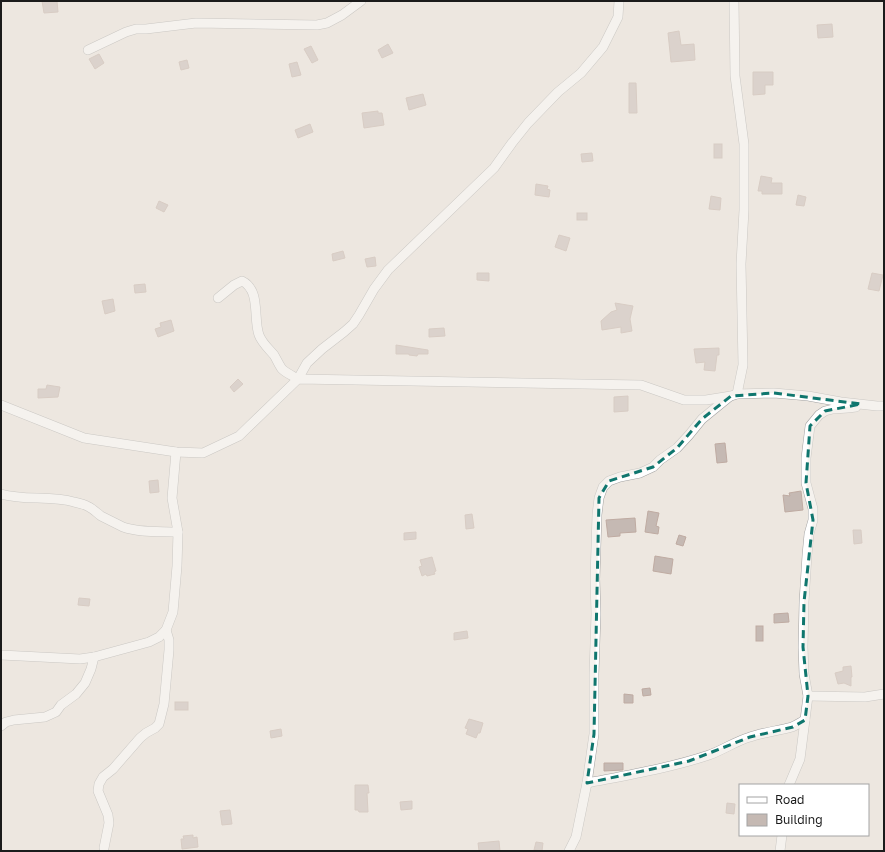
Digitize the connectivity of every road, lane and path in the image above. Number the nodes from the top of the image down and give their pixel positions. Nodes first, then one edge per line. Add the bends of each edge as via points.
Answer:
1 (361, 1) edge
2 (619, 1) edge
3 (734, 1) edge
4 (88, 50) dead end
5 (218, 298) dead end
6 (298, 379) junction
7 (734, 395) junction
8 (861, 404) junction
9 (1, 405) edge
10 (884, 406) edge
11 (176, 452) junction
12 (1, 494) edge
13 (178, 532) junction
14 (166, 630) junction
15 (1, 655) edge
16 (94, 657) junction
17 (884, 694) edge
18 (808, 696) junction
19 (806, 720) junction
20 (1, 726) edge
21 (587, 783) junction
22 (789, 784) edge
23 (782, 836) edge
24 (104, 848) dead end
25 (569, 851) edge
26 (780, 851) edge

1 - 4 street via 327,23 196,23 136,29
2 - 6 street via 618,17 594,58 528,123 494,168 388,270 353,324 322,348 307,363
3 - 7 street via 736,76 744,144 741,264 744,365
5 - 6 street via 234,284 244,282 254,295 258,335 282,368
6 - 7 street via 641,385 684,400 706,400
6 - 11 street via 239,436 203,453
7 - 8 street via 774,393
7 - 21 street via 702,419 677,448 653,467 610,480 603,487 597,514 594,734
8 - 10 street
8 - 18 street via 854,408 833,408 825,411 810,426 806,483 813,509 813,520 807,554 803,647
9 - 11 street via 84,438
11 - 13 street via 172,498
12 - 13 street via 75,502 88,506 101,516 130,529
13 - 14 street via 173,612
14 - 16 street via 149,642
14 - 24 street via 170,650 164,704 159,724 140,738 99,784 98,791 109,824
15 - 16 street via 80,659
16 - 20 street via 85,683 56,712 45,717 6,722
17 - 18 street via 865,697
18 - 19 street
19 - 21 street via 793,727 735,742 689,761
19 - 22 street via 800,759
21 - 25 street via 576,836
23 - 26 street

